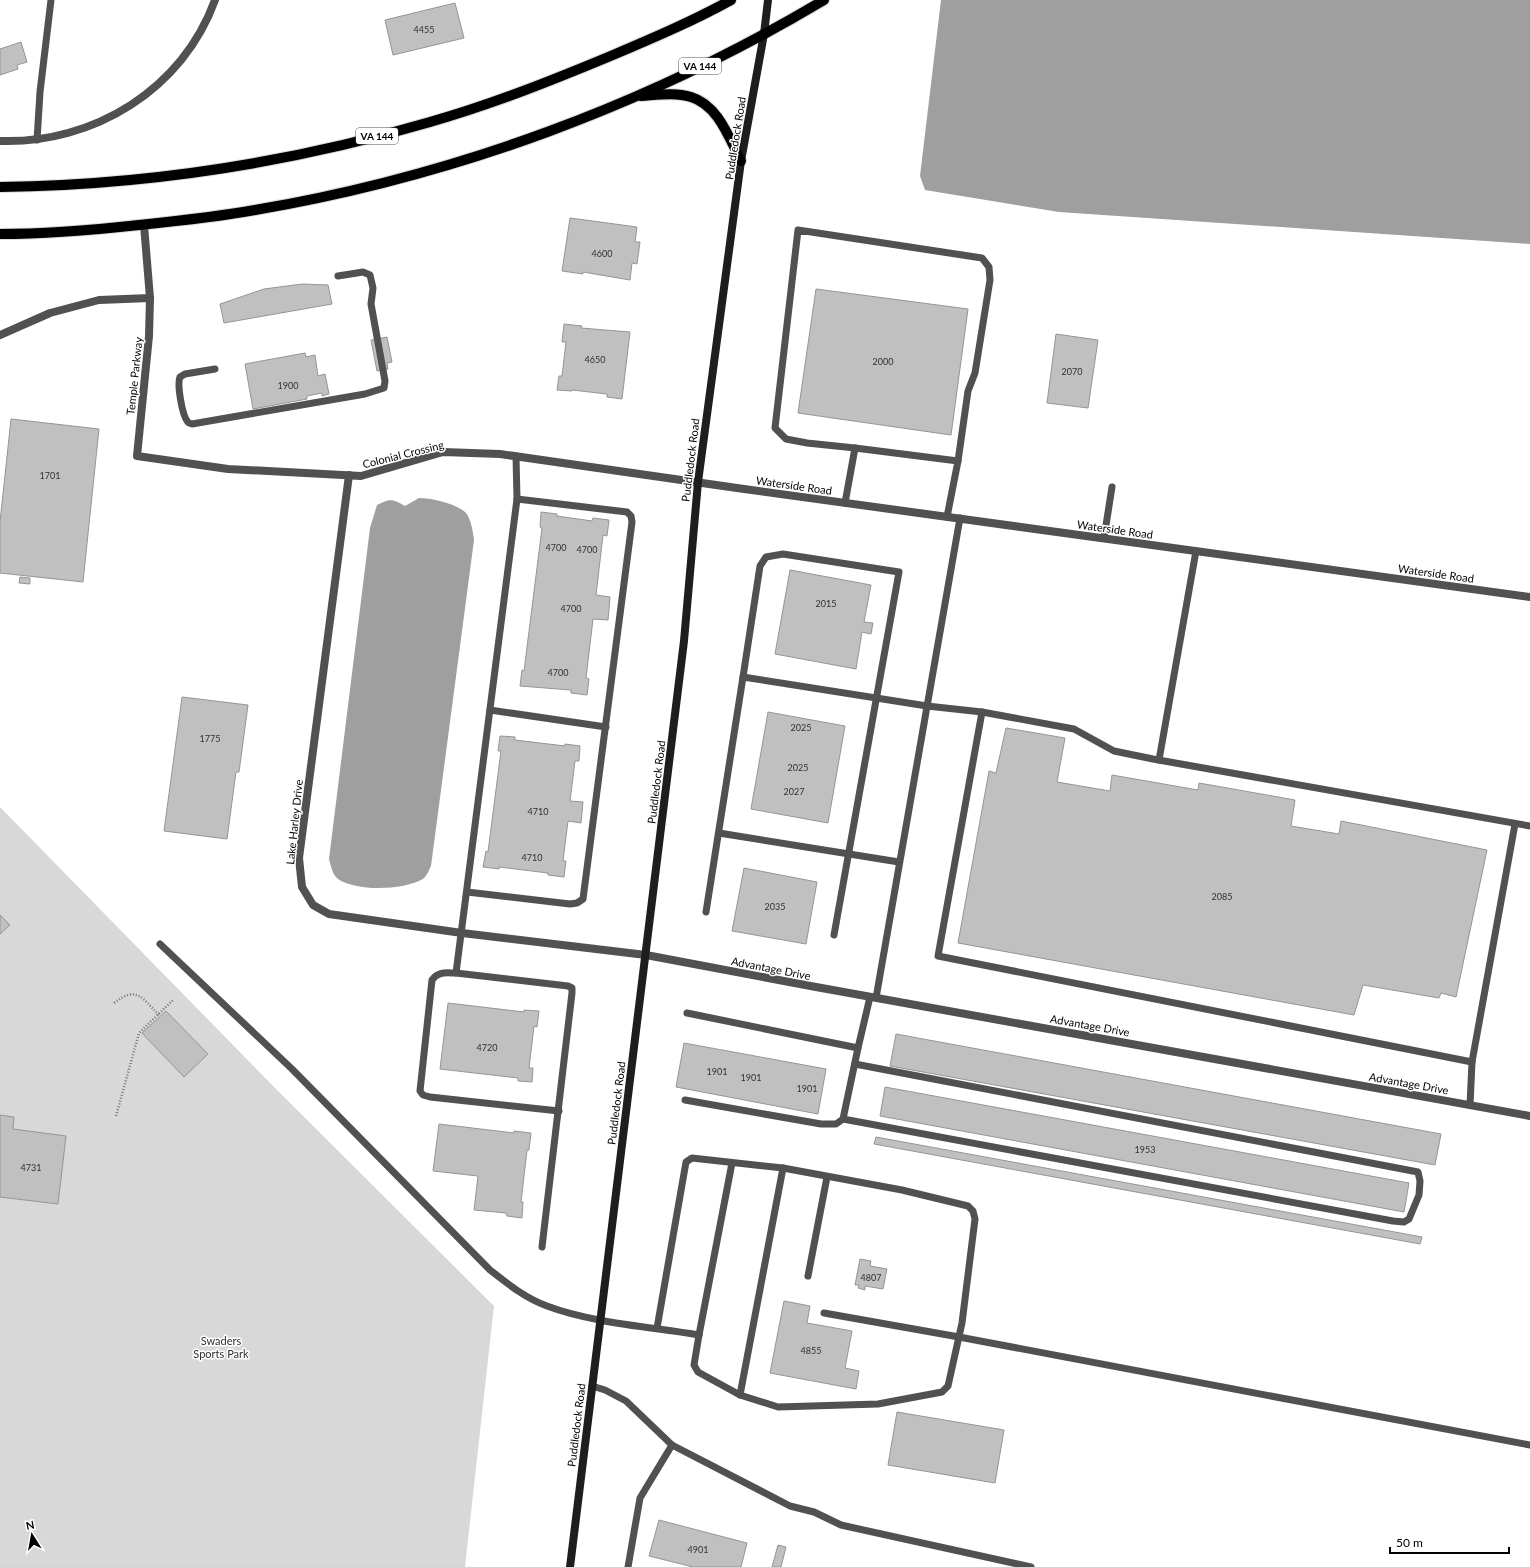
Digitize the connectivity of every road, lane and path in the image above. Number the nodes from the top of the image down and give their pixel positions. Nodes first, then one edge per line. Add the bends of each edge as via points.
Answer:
1 (51, 0) edge
2 (215, 0) edge
3 (731, 0) edge
4 (768, 0) edge
5 (824, 0) edge
6 (764, 34) junction
7 (635, 96) junction
8 (37, 140) junction
9 (0, 141) edge
10 (742, 161) junction
11 (0, 188) edge
12 (144, 224) junction
13 (0, 234) edge
14 (338, 276) dead end
15 (150, 298) junction
16 (0, 335) edge
17 (215, 369) dead end
18 (855, 448) junction
19 (137, 456) joint
20 (516, 456) junction
21 (958, 462) junction
22 (349, 475) junction
23 (698, 482) junction
24 (1112, 488) dead end
25 (517, 499) junction
26 (845, 503) junction
27 (947, 517) junction
28 (960, 518) junction
29 (1104, 538) junction
30 (1196, 551) junction
31 (1530, 597) edge
32 (743, 677) junction
33 (876, 698) junction
34 (927, 706) junction
35 (490, 710) junction
36 (982, 712) junction
37 (606, 727) junction
38 (1159, 760) junction
39 (1515, 824) junction
40 (1530, 826) edge
41 (718, 834) junction
42 (848, 854) junction
43 (899, 862) junction
44 (467, 892) junction
45 (706, 912) dead end
46 (462, 933) junction
47 (834, 935) dead end
48 (160, 944) dead end
49 (646, 955) junction
50 (456, 973) junction
51 (873, 998) junction
52 (173, 1000) dead end
53 (114, 1003) dead end
54 (687, 1013) dead end
55 (159, 1015) junction
56 (858, 1048) junction
57 (1472, 1062) junction
58 (855, 1064) junction
59 (685, 1100) dead end
60 (1470, 1105) junction
61 (559, 1111) junction
62 (116, 1116) dead end
63 (1530, 1116) edge
64 (843, 1119) junction
65 (732, 1163) junction
66 (783, 1168) junction
67 (827, 1177) junction
68 (542, 1247) dead end
69 (808, 1276) dead end
70 (824, 1313) dead end
71 (600, 1320) junction
72 (657, 1328) junction
73 (699, 1335) junction
74 (959, 1337) junction
75 (592, 1386) junction
76 (740, 1395) junction
77 (672, 1445) junction
78 (1530, 1445) edge
79 (570, 1567) edge
80 (628, 1567) edge
81 (1030, 1567) edge

1 - 8 lane
2 - 8 street via 198,37 180,61 160,83 137,102 92,126
3 - 11 main road, VA 144 via 645,41 558,78 430,122 345,145 260,163 189,174 104,183
4 - 6 main road, Puddledock Road
5 - 6 main road, VA 144
6 - 7 main road, VA 144
6 - 10 main road, Puddledock Road
7 - 10 main road via 691,96 706,104 716,116
7 - 12 main road, VA 144 via 552,130 426,172 341,194 254,211
8 - 9 street
10 - 23 main road, Puddledock Road
12 - 13 main road, VA 144 via 95,230
12 - 15 street, Temple Parkway
14 - 17 lane via 362,272 370,274 373,288 371,304 385,385 381,390 189,423 186,421 178,386 180,377 184,374
15 - 16 street via 99,300 50,313
15 - 19 street, Temple Parkway via 149,336
18 - 21 lane
18 - 21 lane via 786,438 775,428 798,230 982,258 989,267 990,280 975,373 968,391
18 - 26 lane
19 - 22 street, Colonial Crossing via 228,469
20 - 22 street, Colonial Crossing via 443,452 361,476
20 - 23 street, Colonial Crossing
20 - 25 lane
21 - 27 lane
22 - 46 street, Lake Harley Drive via 299,858 302,887 312,905 329,914
23 - 26 street, Waterside Road
23 - 49 main road, Puddledock Road via 684,641
24 - 29 lane
25 - 35 lane
25 - 37 lane via 627,512 631,516
26 - 27 street, Waterside Road
27 - 28 street, Waterside Road
28 - 29 street, Waterside Road
28 - 34 lane
29 - 30 street, Waterside Road
30 - 31 street, Waterside Road
30 - 38 lane
32 - 33 lane
32 - 33 lane via 760,566 766,557 783,554 899,572
32 - 41 lane
33 - 34 lane
33 - 42 lane
34 - 36 lane
34 - 43 lane
35 - 37 lane
35 - 44 lane
36 - 38 lane via 1074,730 1114,751
36 - 57 lane via 938,956
37 - 44 lane via 583,899 570,904
38 - 39 lane
39 - 40 lane
39 - 57 lane
41 - 42 lane
41 - 45 lane
42 - 43 lane
42 - 47 lane
43 - 51 lane
44 - 46 lane
46 - 49 street, Lake Harley Drive
46 - 50 lane
48 - 71 lane via 292,1069 490,1270 516,1290 546,1306
49 - 51 street, Advantage Drive
49 - 71 main road, Puddledock Road
50 - 61 lane via 572,988
50 - 61 lane via 441,973 435,975 432,980 420,1091 423,1095
51 - 56 lane
51 - 60 street, Advantage Drive
52 - 55 path
53 - 55 path via 124,995 133,994 140,997
54 - 56 lane
55 - 62 path via 139,1033
56 - 58 lane
57 - 60 lane
58 - 64 lane
58 - 64 lane via 1418,1172 1419,1195 1409,1219 1404,1222 1392,1221
59 - 64 lane via 821,1124 836,1124
60 - 63 street, Advantage Drive
61 - 68 lane
65 - 66 lane
65 - 72 lane via 692,1158 686,1162
65 - 73 lane
66 - 67 lane
66 - 76 lane
67 - 69 lane
67 - 74 lane via 910,1192 968,1206 973,1211 975,1219
70 - 74 lane
71 - 72 lane
71 - 75 main road, Puddledock Road
72 - 73 lane
73 - 76 lane via 694,1365 698,1372
74 - 76 lane via 948,1386 942,1392 878,1404 778,1407
74 - 78 lane
75 - 77 lane via 626,1401
75 - 79 main road, Puddledock Road
77 - 80 lane via 640,1498
77 - 81 lane via 790,1506 814,1512 842,1524

